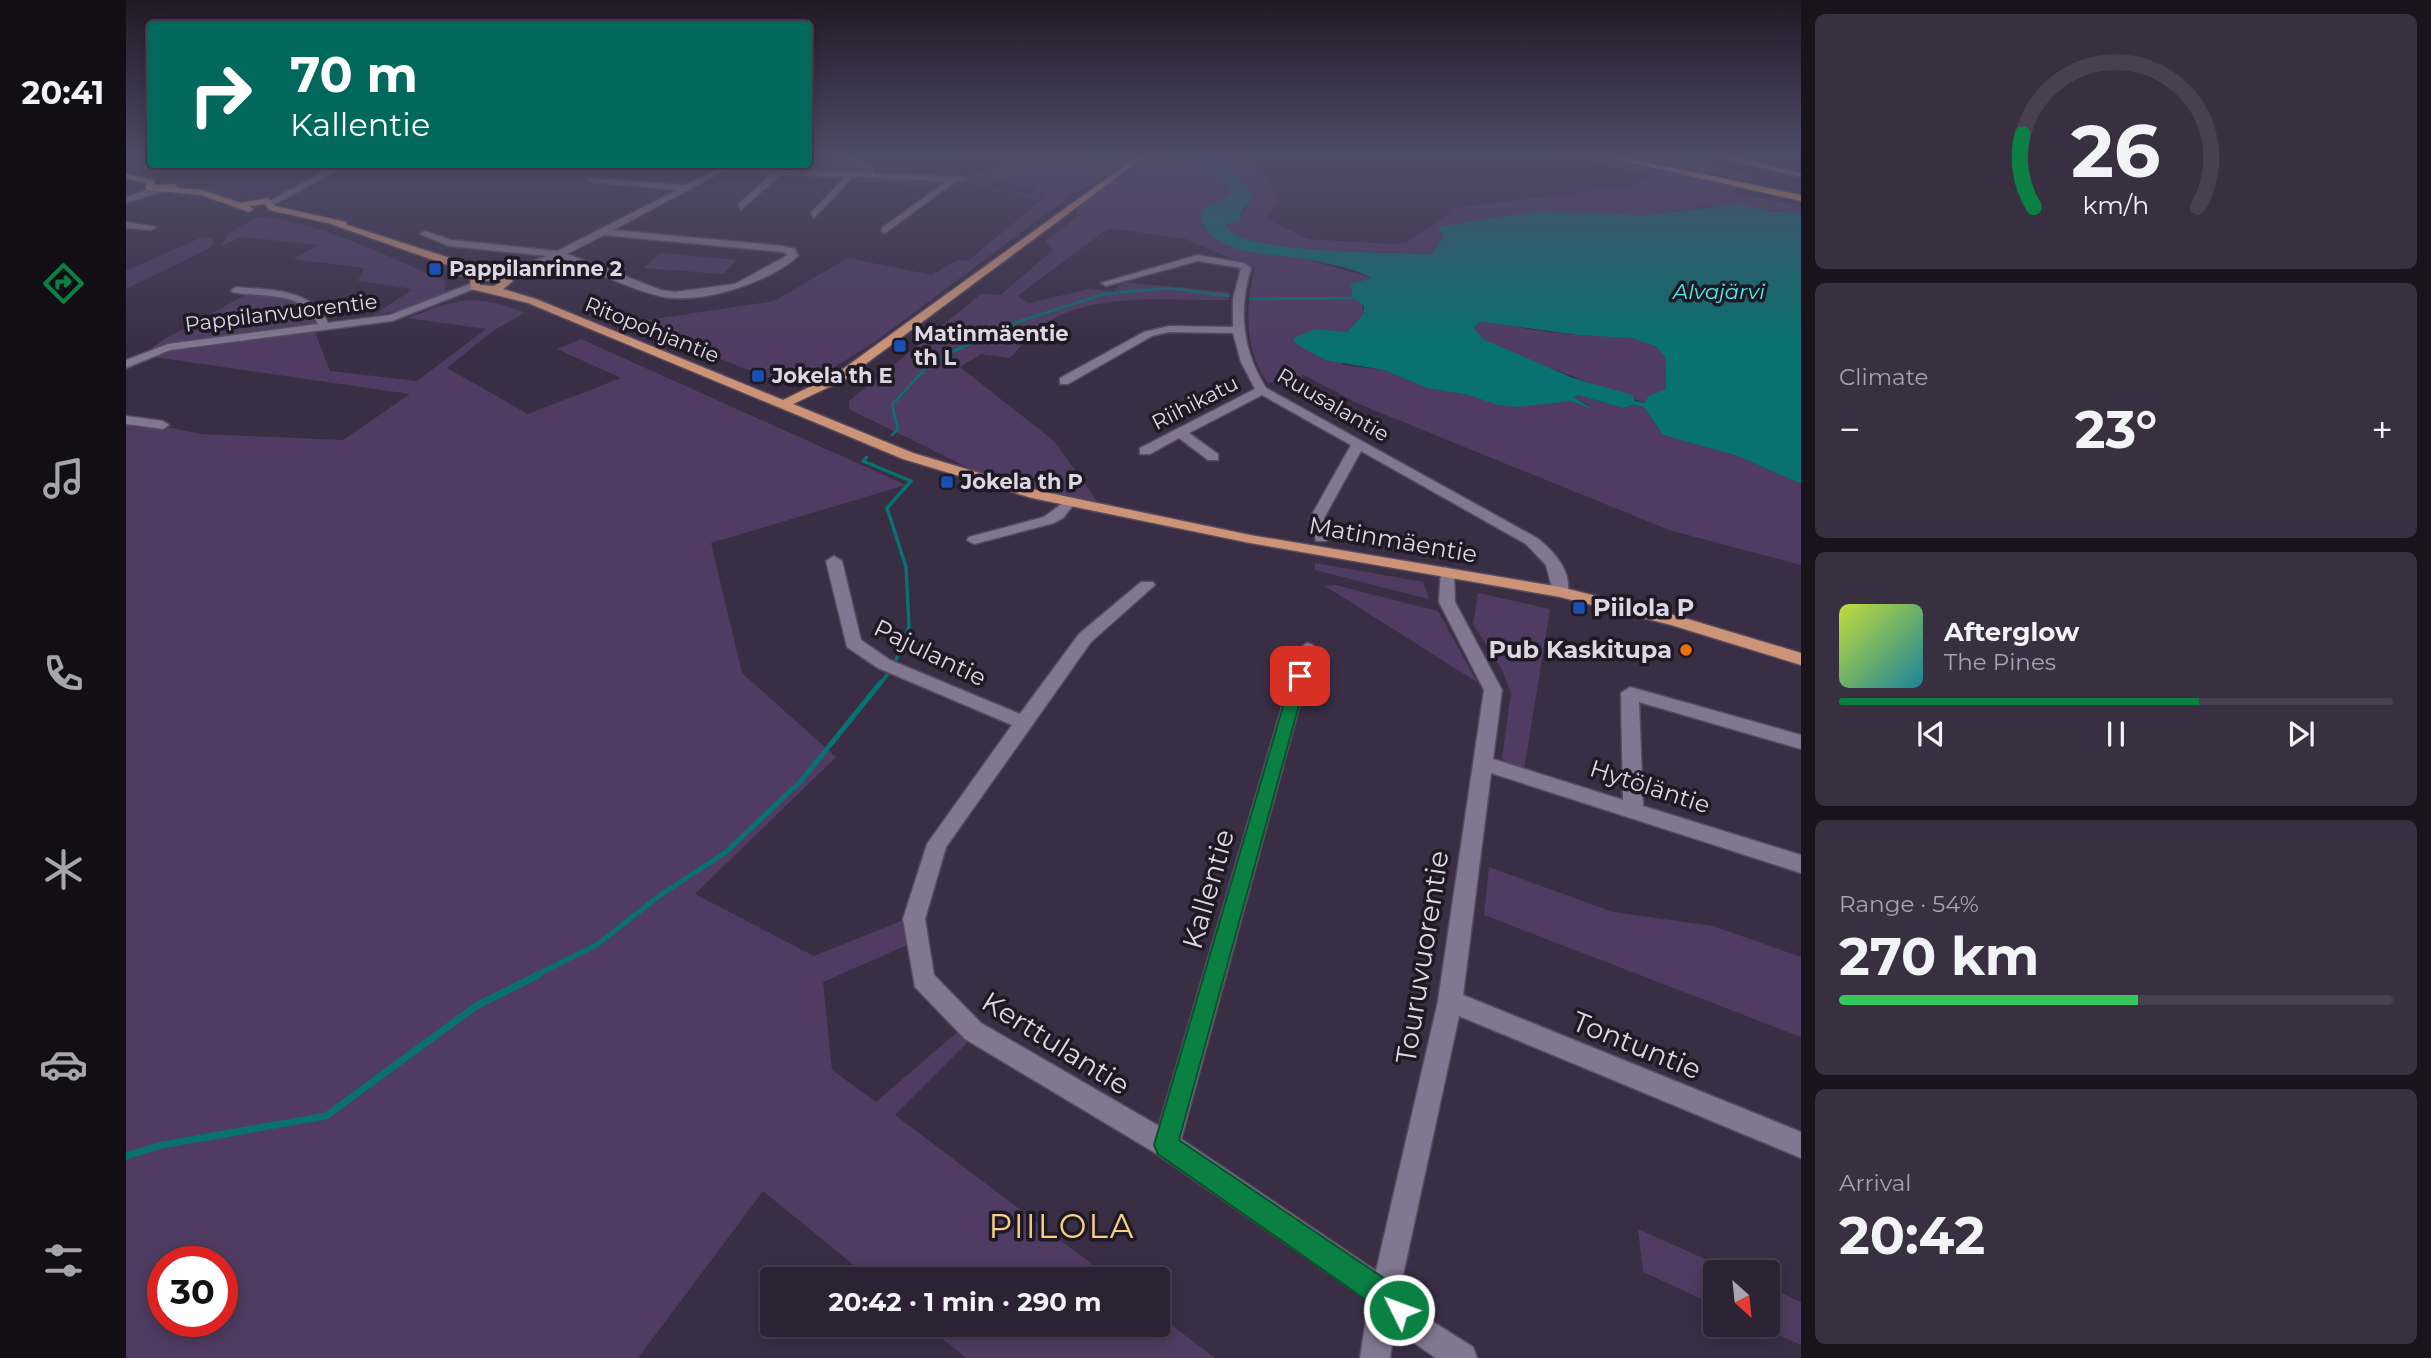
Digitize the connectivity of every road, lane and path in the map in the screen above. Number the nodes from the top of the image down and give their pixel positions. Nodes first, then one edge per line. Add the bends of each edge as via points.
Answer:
1 (326, 221) edge
2 (623, 221) edge
3 (897, 221) edge
4 (1051, 221) edge
5 (126, 225) edge
6 (151, 228) dead end
7 (885, 230) dead end
8 (603, 232) junction
9 (425, 234) dead end
10 (419, 253) junction
11 (559, 254) junction
12 (492, 283) junction
13 (1106, 283) dead end
14 (236, 290) dead end
15 (324, 326) junction
16 (1239, 330) junction
17 (126, 363) edge
18 (1064, 381) dead end
19 (1262, 390) junction
20 (796, 404) junction
21 (126, 420) edge
22 (163, 425) dead end
23 (1180, 433) junction
24 (1358, 445) junction
25 (1145, 451) dead end
26 (1213, 457) dead end
27 (1068, 503) junction
28 (1321, 538) dead end
29 (974, 540) dead end
30 (834, 561) dead end
31 (1446, 572) junction
32 (1147, 585) dead end
33 (1560, 592) junction
34 (1307, 649) dead end
35 (1801, 659) edge
36 (1024, 723) junction
37 (1801, 742) edge
38 (1483, 763) junction
39 (1633, 809) junction
40 (1801, 864) edge
41 (1450, 1001) junction
42 (1166, 1145) junction
43 (1801, 1145) edge
44 (1385, 1294) junction
45 (1375, 1358) edge
46 (1462, 1358) edge

1 - 10 main road, Ritopohjantie
2 - 8 street, Pappilanvuorentie
3 - 7 street, Pappilanvuorentie
4 - 20 main road via 831,382 822,395
5 - 6 street
8 - 11 street, Pappilanvuorentie
8 - 11 street via 783,249 792,251 793,256 751,282 675,295
9 - 11 street via 449,243
10 - 12 main road, Ritopohjantie
10 - 12 main road, Ritopohjantie
11 - 12 street, Pappilanvuorentie
12 - 15 street, Pappilanvuorentie via 392,318
12 - 20 main road, Ritopohjantie
13 - 16 street, Ruusalantie via 1198,258 1239,263 1246,268 1236,292
14 - 15 street via 295,297 319,314
15 - 17 street, Pappilanvuorentie via 168,347
16 - 18 street via 1169,329 1148,334
16 - 19 street, Ruusalantie via 1247,370
19 - 23 street, Riihikatu
19 - 24 street, Ruusalantie
20 - 27 main road, Matinmäentie via 908,456
21 - 22 street
23 - 25 street, Riihikatu
23 - 26 street
24 - 28 street via 1317,518
24 - 33 street, Ruusalantie via 1542,548 1557,567
27 - 29 street via 1049,520
27 - 31 main road, Matinmäentie
30 - 36 street, Pajulantie via 853,643 884,664
31 - 33 main road, Matinmäentie
31 - 38 street, Touruvuorentie via 1447,602 1493,690
32 - 36 street, Kerttulantie via 1085,638
33 - 35 main road, Matinmäentie
34 - 42 street, Kallentie
36 - 42 street, Kerttulantie via 937,844 914,919 923,980 973,1031
37 - 39 street via 1630,693
38 - 39 street, Hytöläntie
38 - 41 street, Touruvuorentie
39 - 40 street, Hytöläntie
41 - 43 street, Tontuntie
41 - 44 street, Touruvuorentie
42 - 44 street, Kerttulantie
44 - 45 street, Touruvuorentie
44 - 46 street, Kerttulantie via 1414,1326

